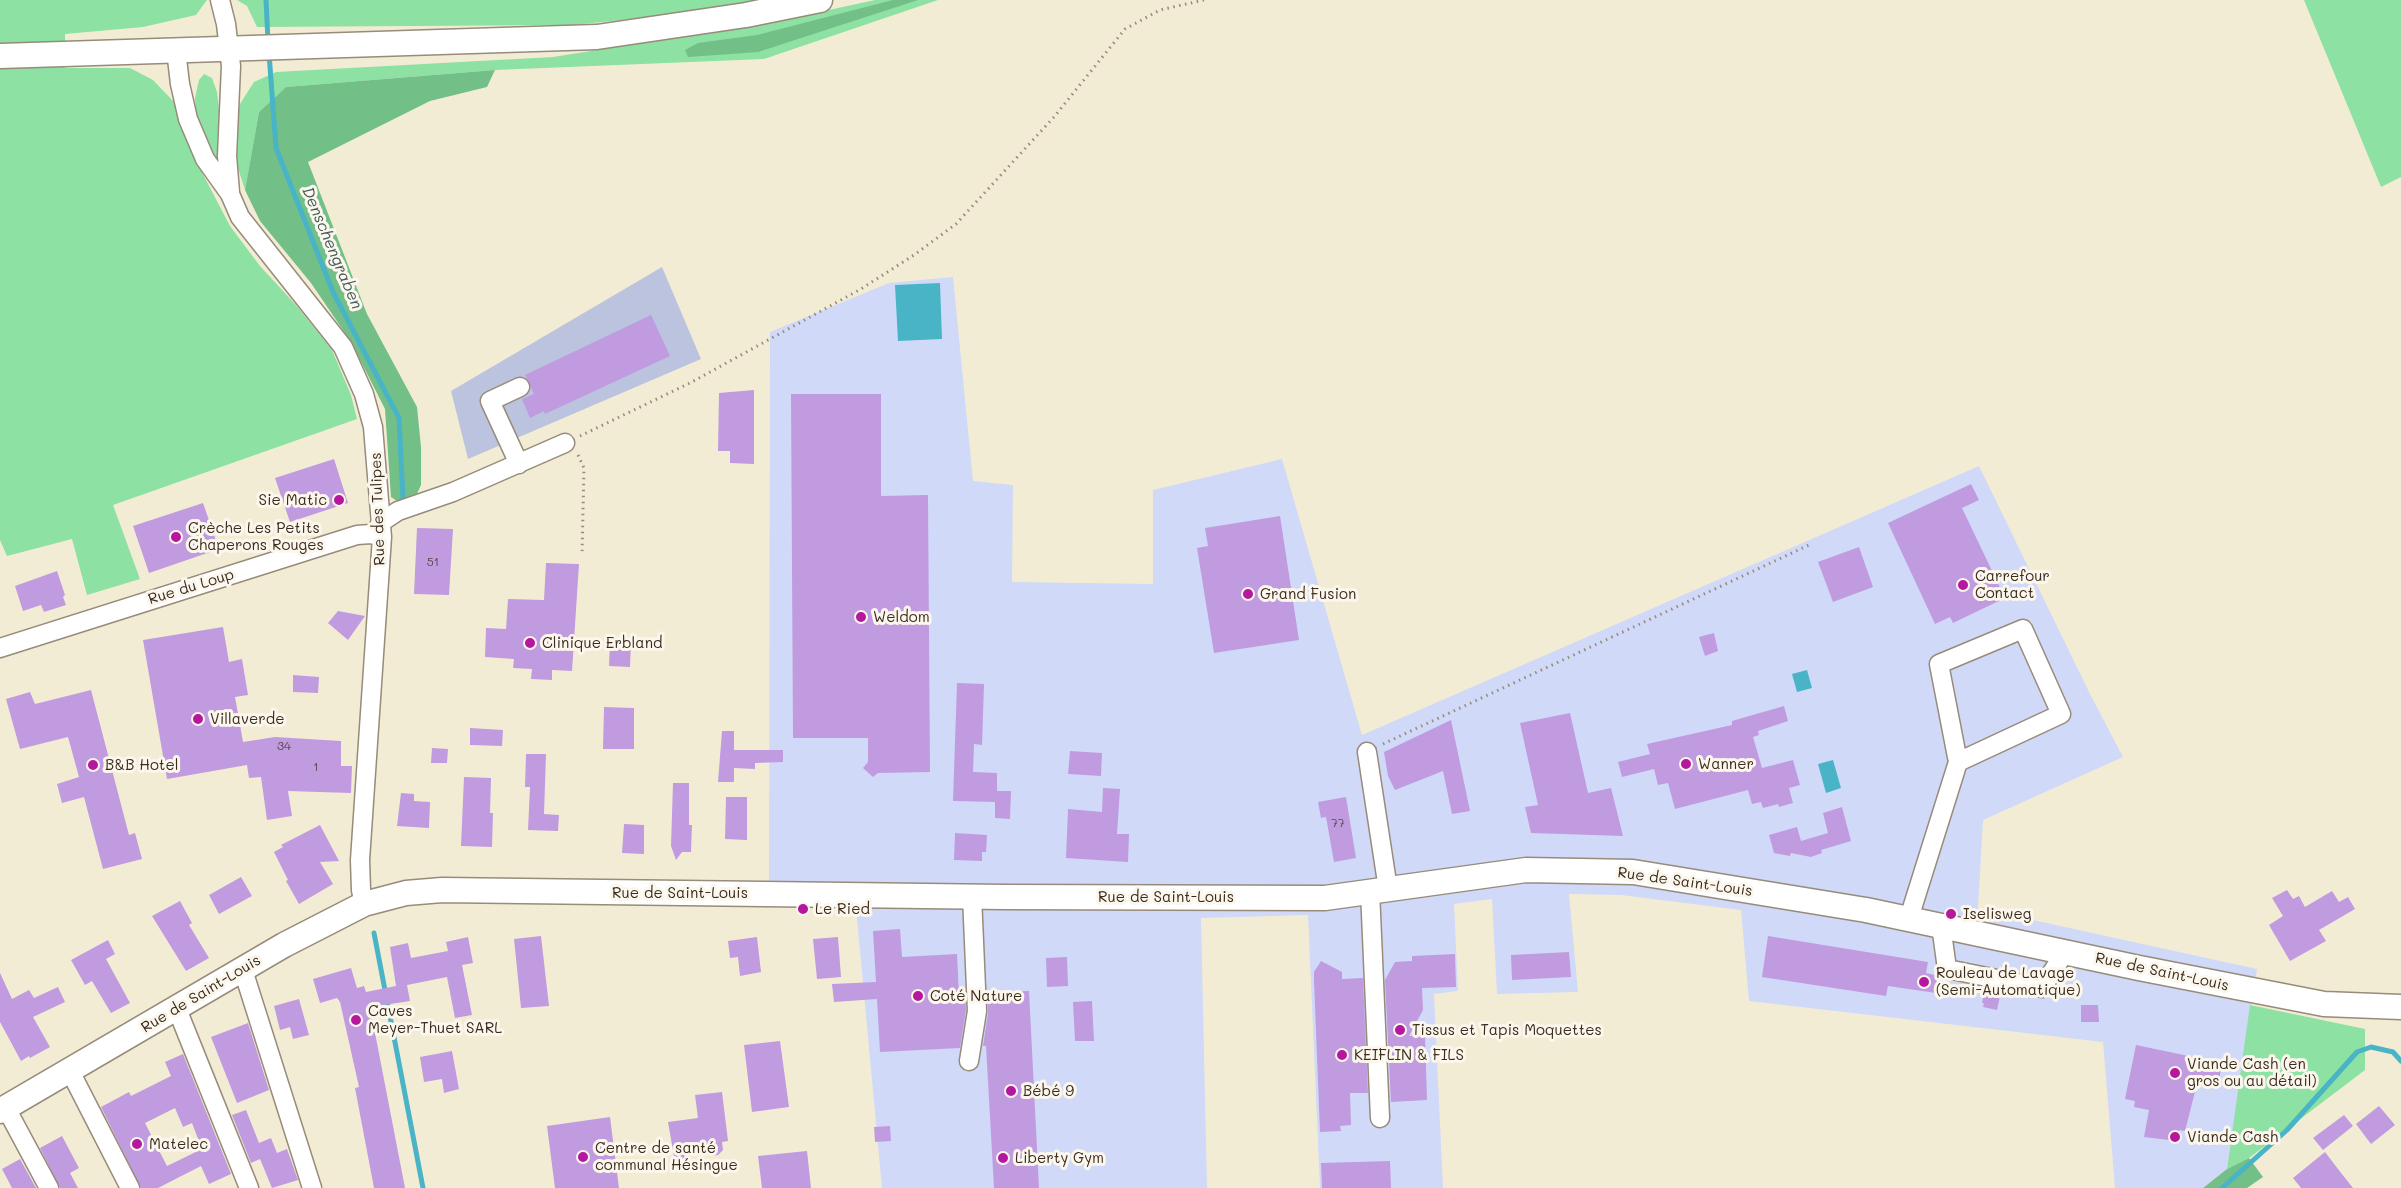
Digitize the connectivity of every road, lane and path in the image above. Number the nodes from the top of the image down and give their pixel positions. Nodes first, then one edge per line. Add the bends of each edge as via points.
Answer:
1 (220, 0) edge
2 (820, 0) edge
3 (1204, 0) edge
4 (240, 48) junction
5 (176, 50) junction
6 (0, 57) edge
7 (230, 194) junction
8 (520, 387) dead end
9 (565, 443) junction
10 (519, 464) junction
11 (381, 530) junction
12 (1809, 545) dead end
13 (582, 554) dead end
14 (0, 648) edge
15 (1367, 752) joint
16 (1958, 762) junction
17 (1379, 890) junction
18 (972, 896) junction
19 (364, 903) junction
20 (1909, 918) junction
21 (1941, 925) junction
22 (2065, 952) junction
23 (243, 970) junction
24 (2401, 1007) edge
25 (177, 1009) junction
26 (969, 1061) dead end
27 (70, 1071) junction
28 (3, 1109) edge
29 (1380, 1118) dead end
30 (49, 1188) edge
31 (130, 1188) edge
32 (249, 1188) edge
33 (312, 1188) edge

1 - 4 street, Rue des Tulipes
2 - 4 main road via 597,37
3 - 9 path via 1160,10 1125,28 1054,117 956,224 914,255 861,289 690,383
4 - 5 main road
4 - 7 street, Rue des Tulipes via 231,66 227,156
5 - 6 main road
5 - 7 street, Rue des Tulipes via 188,119 205,159
7 - 11 street, Rue des Tulipes via 240,217 343,347 364,394 373,427
8 - 10 street via 490,401
9 - 10 street
9 - 13 path via 581,458 584,468
10 - 11 street via 398,511
11 - 14 street, Rue du Loup
11 - 19 street, Rue des Tulipes via 360,860
12 - 15 path
15 - 17 street
16 - 16 street via 2061,714 2023,629 1939,664
16 - 20 street
17 - 18 main road, Rue de Saint-Louis via 1325,898
17 - 20 main road, Rue de Saint-Louis via 1526,870 1633,872
17 - 29 street
18 - 19 main road, Rue de Saint-Louis via 442,890
18 - 26 street via 977,1011
19 - 23 main road, Rue de Saint-Louis
20 - 21 main road, Rue de Saint-Louis
21 - 22 main road, Rue de Saint-Louis
21 - 22 street via 1947,969 2042,988
22 - 24 main road, Rue de Saint-Louis via 2293,999
23 - 25 main road, Rue de Saint-Louis
23 - 33 street
25 - 27 main road, Rue de Saint-Louis
25 - 32 street
27 - 28 main road, Rue de Saint-Louis
27 - 31 street
28 - 30 street

